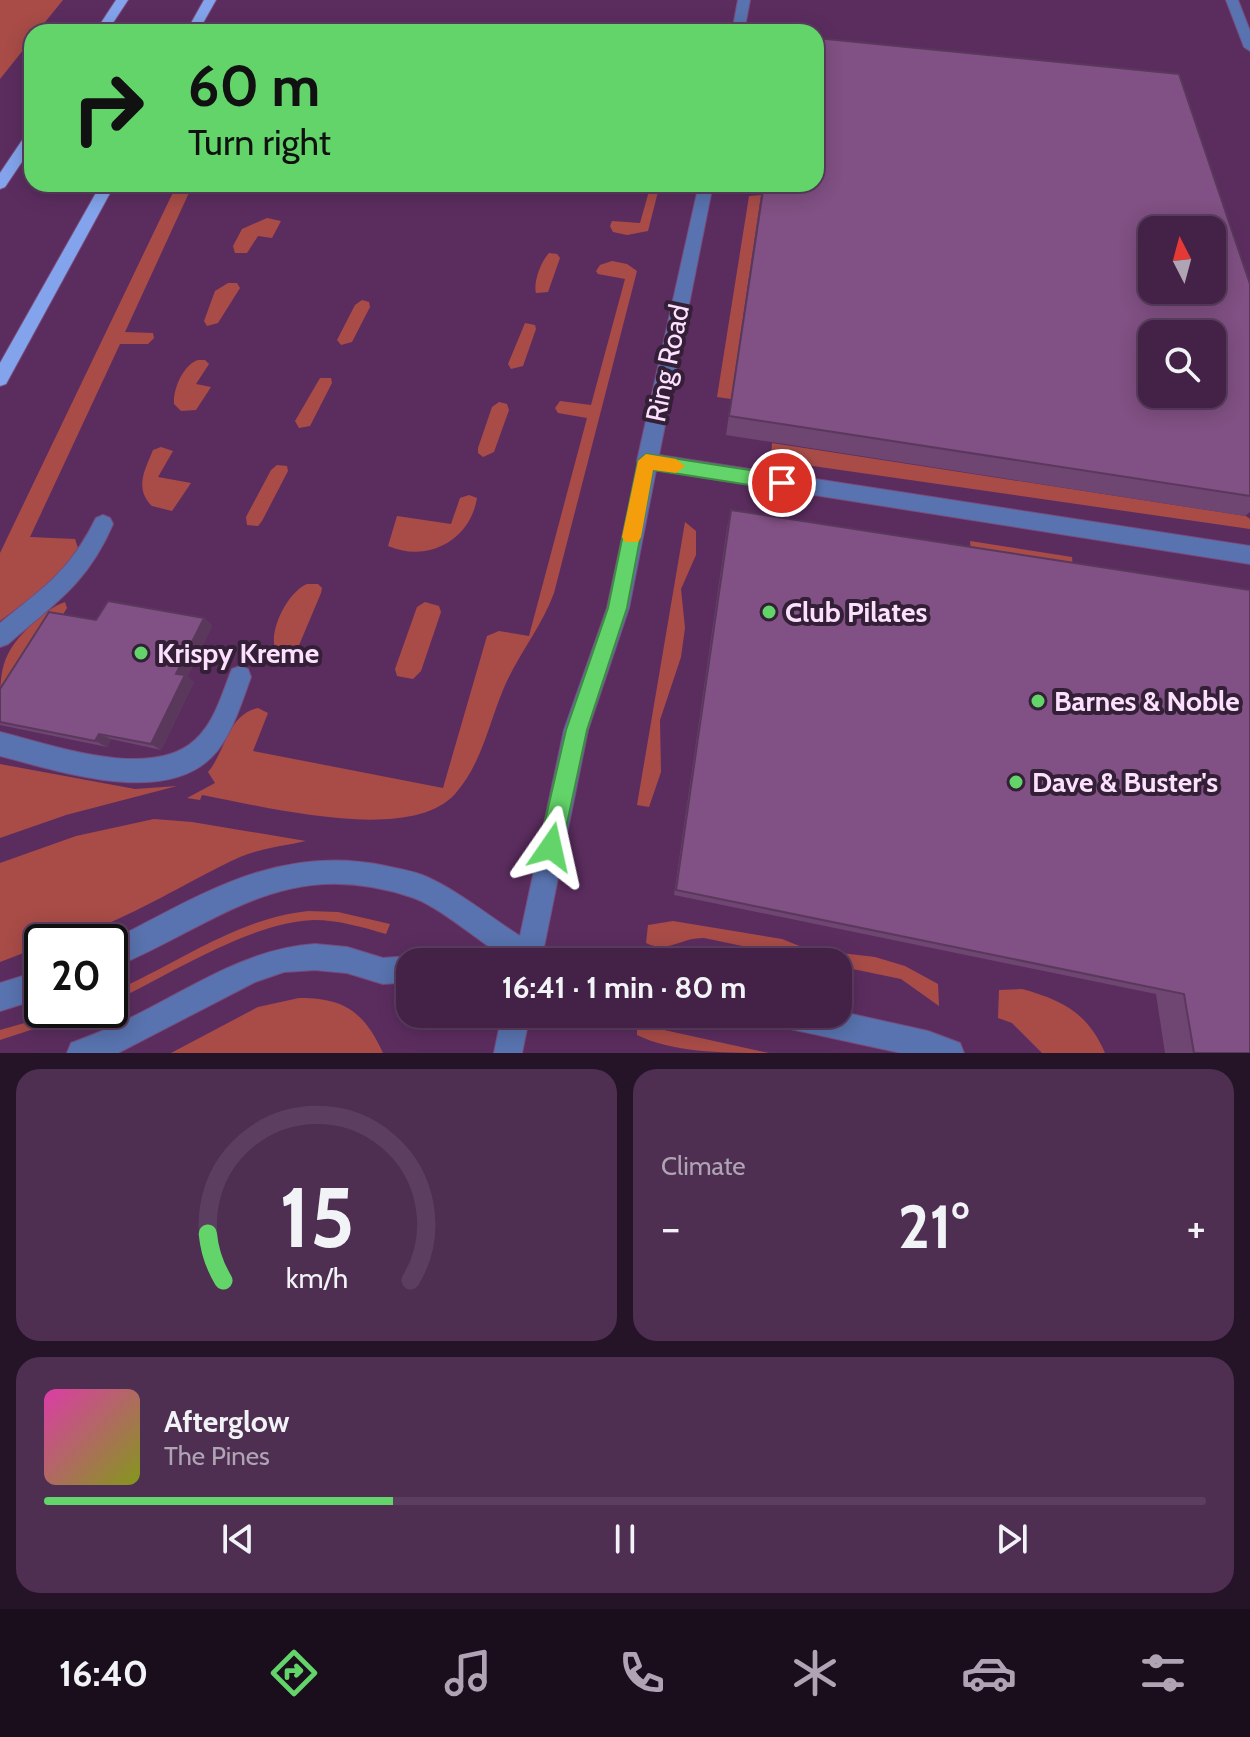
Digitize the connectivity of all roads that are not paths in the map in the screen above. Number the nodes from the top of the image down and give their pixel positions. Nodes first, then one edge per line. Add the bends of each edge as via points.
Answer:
1 (122, 0) edge
2 (210, 0) edge
3 (744, 0) edge
4 (1232, 0) edge
5 (106, 24) edge
6 (196, 24) edge
7 (740, 24) edge
8 (1250, 47) edge
9 (24, 148) edge
10 (0, 184) edge
11 (104, 192) edge
12 (704, 192) edge
13 (0, 379) edge
14 (646, 461) junction
15 (103, 524) dead end
16 (1250, 555) edge
17 (0, 637) edge
18 (240, 677) dead end
19 (0, 744) edge
20 (128, 947) edge
21 (517, 948) edge
22 (538, 948) edge
23 (396, 970) edge
24 (24, 990) edge
25 (0, 997) edge
26 (513, 1028) edge
27 (850, 1028) edge
28 (81, 1053) edge
29 (508, 1053) edge
30 (950, 1053) edge

1 - 5 main road
2 - 6 main road
3 - 7 lane
4 - 8 lane
9 - 10 main road
11 - 13 main road
12 - 14 lane, Ring Road
14 - 16 lane
14 - 22 lane, Ring Road via 618,608 576,730 561,793
15 - 17 lane via 73,575
18 - 19 lane via 218,729 203,749 173,767 120,770
20 - 21 lane via 269,880 322,871 421,887
23 - 28 lane via 347,960 284,959
24 - 25 lane
26 - 29 lane
27 - 30 lane

